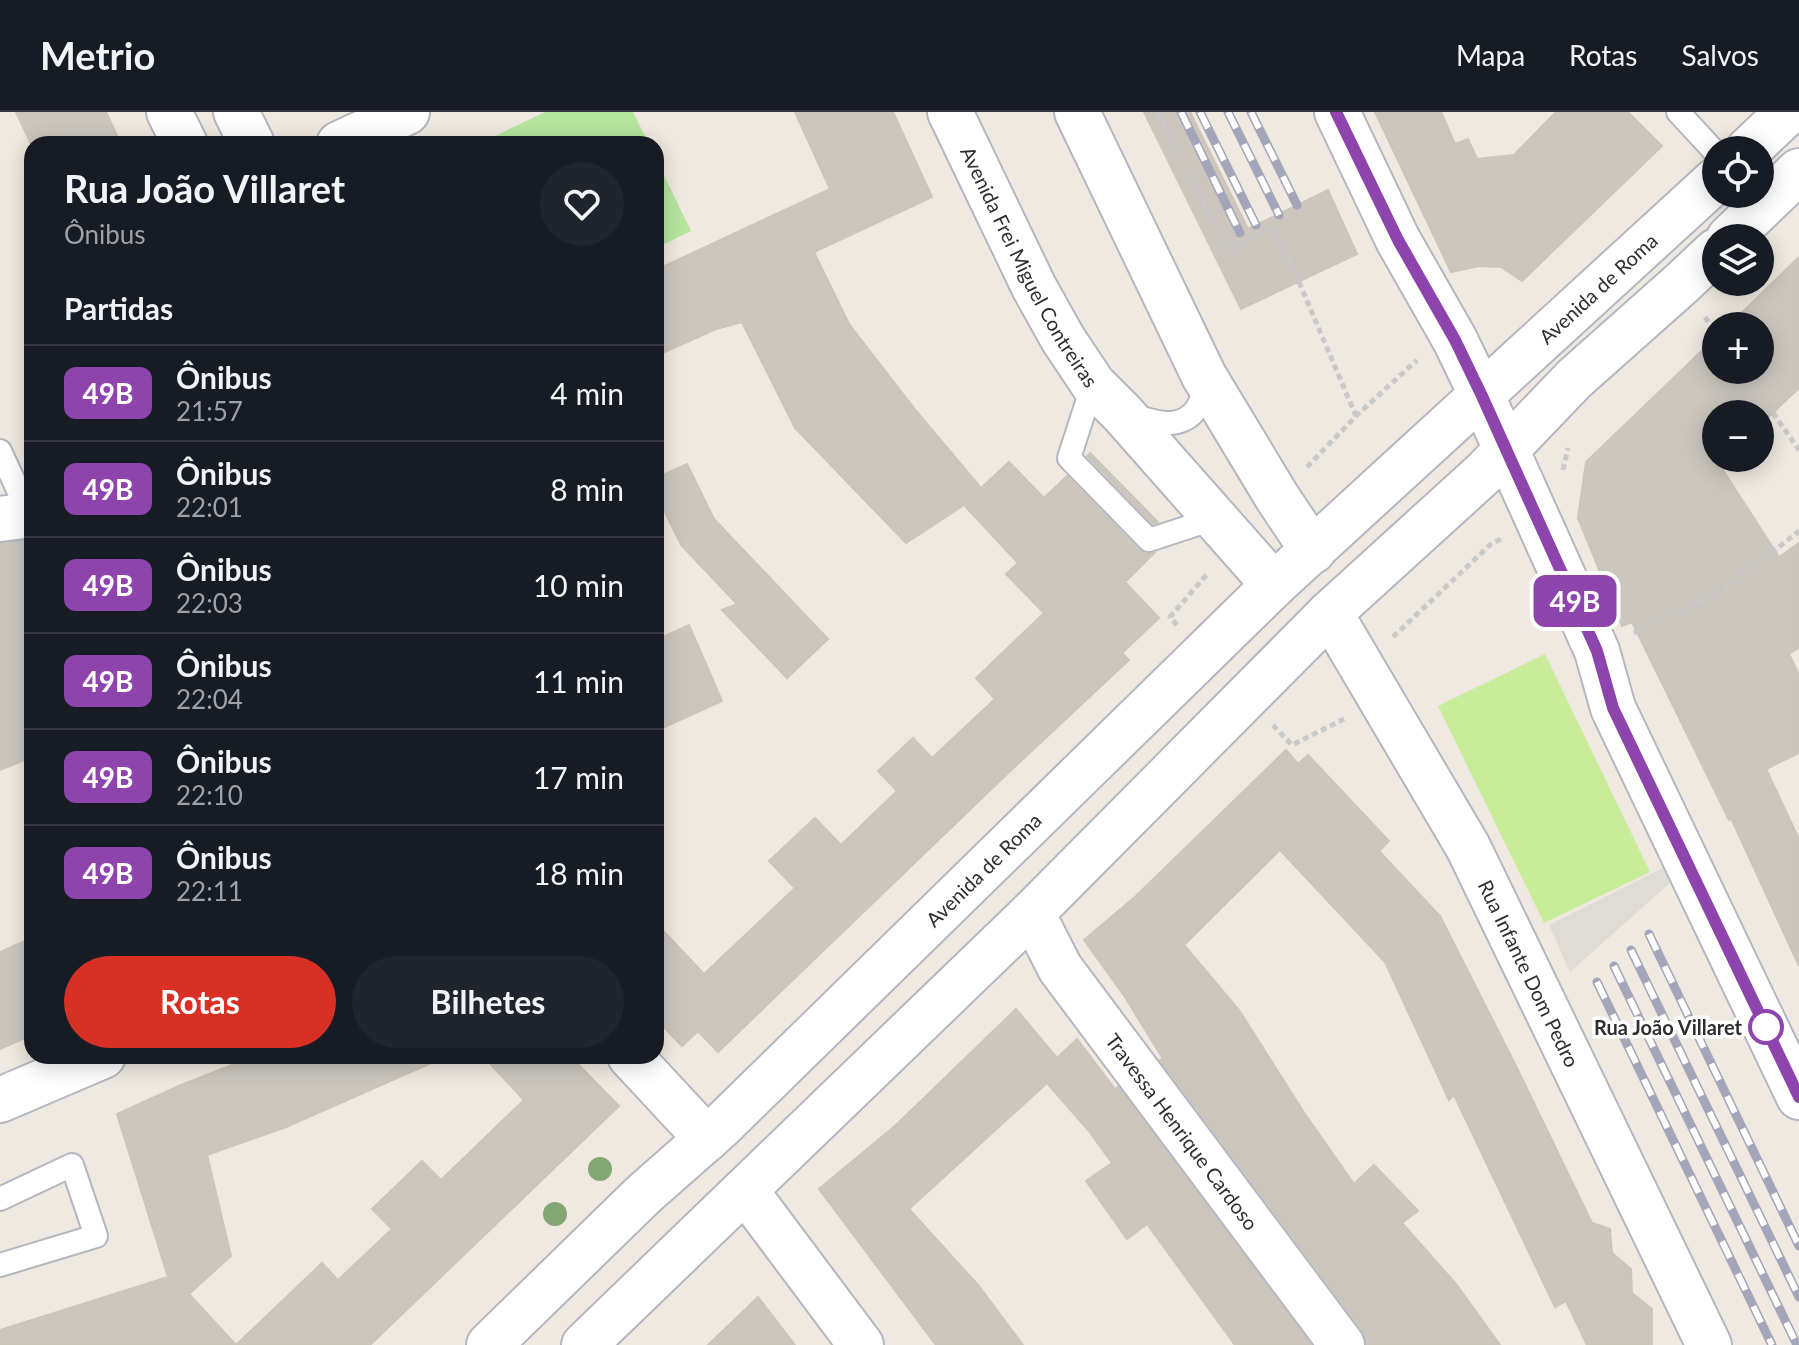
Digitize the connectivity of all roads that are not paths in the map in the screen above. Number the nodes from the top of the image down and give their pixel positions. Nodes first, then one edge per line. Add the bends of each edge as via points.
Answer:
1 (169, 112) edge
2 (236, 112) edge
3 (407, 112) edge
4 (950, 112) edge
5 (1077, 112) edge
6 (1337, 112) edge
7 (1678, 112) edge
8 (1785, 113) edge
9 (181, 136) edge
10 (248, 136) edge
11 (356, 136) edge
12 (1762, 136) edge
13 (1702, 138) edge
14 (1799, 171) edge
15 (1702, 193) edge
16 (1744, 224) edge
17 (1702, 264) edge
18 (1204, 376) junction
19 (1482, 396) junction
20 (1108, 399) junction
21 (0, 451) edge
22 (1506, 451) junction
23 (21, 517) edge
24 (1216, 518) junction
25 (1313, 551) junction
26 (1274, 585) junction
27 (1330, 613) junction
28 (1032, 913) junction
29 (84, 1064) edge
30 (639, 1064) edge
31 (1799, 1097) edge
32 (0, 1100) edge
33 (713, 1133) junction
34 (750, 1191) junction
35 (0, 1199) edge
36 (0, 1265) edge
37 (489, 1345) edge
38 (584, 1345) edge
39 (861, 1345) edge
40 (1342, 1345) edge
41 (1709, 1345) edge

1 - 9 street
2 - 10 street
3 - 11 street
4 - 20 street, Avenida Frei Miguel Contreiras via 1034,287 1063,339
5 - 18 street
6 - 19 street
7 - 13 lane
8 - 12 street
14 - 16 street
15 - 19 street, Avenida de Roma
17 - 22 street via 1574,379
18 - 20 lane via 1204,395 1184,420 1169,423
18 - 25 street
19 - 22 street
19 - 25 street, Avenida de Roma
20 - 24 street, Avenida Frei Miguel Contreiras
20 - 24 lane via 1069,458 1149,540
21 - 23 lane
22 - 27 street
22 - 31 street via 1597,651 1613,708
24 - 26 street, Avenida Frei Miguel Contreiras
25 - 26 street, Avenida de Roma
25 - 27 street, Rua Infante Dom Pedro
26 - 27 street
26 - 33 street, Avenida de Roma
27 - 28 street
27 - 41 street, Rua Infante Dom Pedro via 1468,847
28 - 34 street
28 - 40 street, Travessa Henrique Cardoso via 1060,968
29 - 32 street
30 - 33 street
33 - 34 street
33 - 37 street, Avenida de Roma
34 - 38 street
34 - 39 street
35 - 36 lane via 72,1165 96,1236

